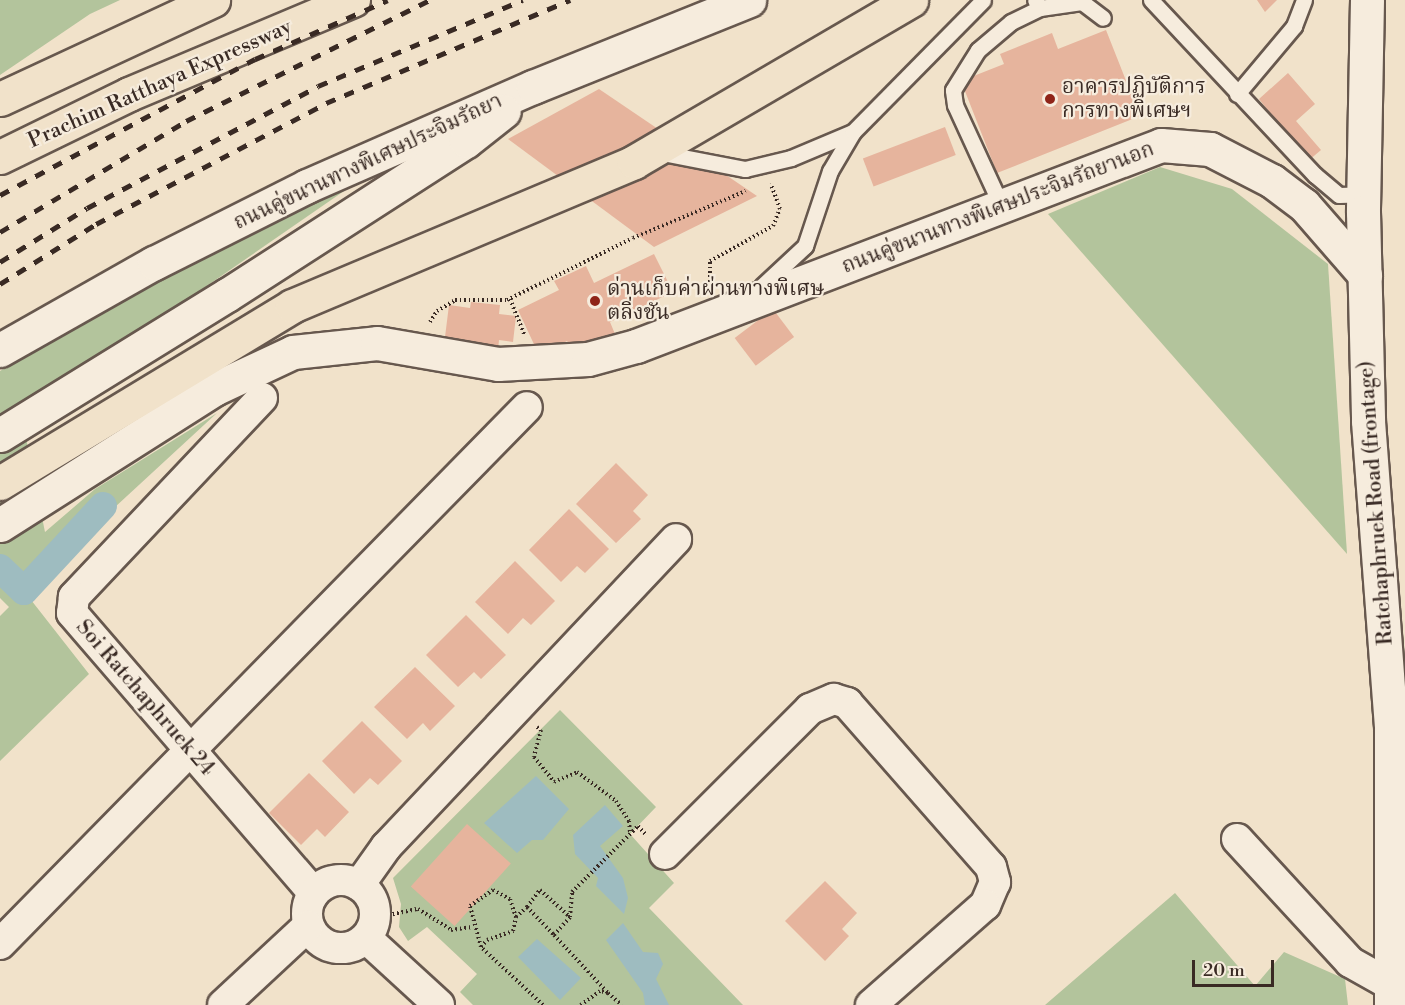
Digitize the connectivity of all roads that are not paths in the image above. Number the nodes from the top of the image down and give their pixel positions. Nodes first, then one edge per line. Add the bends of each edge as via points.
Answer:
1 (174, 0) edge
2 (213, 0) edge
3 (353, 0) edge
4 (749, 0) edge
5 (911, 0) edge
6 (983, 0) edge
7 (1151, 0) edge
8 (1304, 0) edge
9 (1367, 0) edge
10 (1037, 4) edge
11 (1103, 18) dead end
12 (0, 84) edge
13 (533, 87) junction
14 (1237, 94) junction
15 (0, 99) edge
16 (853, 132) junction
17 (653, 151) junction
18 (0, 157) edge
19 (1363, 194) junction
20 (1001, 205) junction
21 (1365, 275) junction
22 (726, 312) junction
23 (0, 350) edge
24 (262, 398) dead end
25 (527, 407) dead end
26 (0, 435) edge
27 (0, 483) edge
28 (0, 525) edge
29 (676, 539) dead end
30 (193, 749) junction
31 (1237, 839) dead end
32 (665, 854) dead end
33 (359, 885) junction
34 (314, 893) junction
35 (308, 926) junction
36 (370, 928) junction
37 (4, 932) edge
38 (1391, 995) edge
39 (223, 1005) edge
40 (439, 1005) edge
41 (871, 1005) edge

1 - 12 street
2 - 15 highway
3 - 18 highway, Prachim Ratthaya Expressway via 129,94
4 - 13 main road, ถนนคู่ขนานทางพิเศษประจิมรัถยา
5 - 17 highway
6 - 16 lane
7 - 14 lane
8 - 14 lane via 1294,26
9 - 19 main road, Ratchaphruek Road (frontage)
10 - 11 lane via 1082,2
10 - 20 lane via 978,50 953,90 954,105
13 - 23 main road, ถนนคู่ขนานทางพิเศษประจิมรัถยา via 307,186 154,263
13 - 26 main road via 466,141
14 - 19 lane via 1339,195
16 - 17 lane via 791,158 744,170
16 - 22 lane via 830,171 805,246
17 - 27 highway via 292,306
19 - 21 main road, Ratchaphruek Road (frontage)
20 - 21 main road, ถนนคู่ขนานทางพิเศษประจิมรัถยานอก via 1161,145 1210,149 1272,181 1304,205
20 - 22 main road, ถนนคู่ขนานทางพิเศษประจิมรัถยานอก
21 - 38 main road, Ratchaphruek Road (frontage) via 1368,421 1391,729
22 - 28 main road, ถนนคู่ขนานทางพิเศษประจิมรัถยานอก via 636,346 556,363 498,364 413,348 330,345 257,366
24 - 30 street, Soi Ratchaphruek 24 via 71,605 77,622
25 - 30 street
29 - 33 street via 386,847
30 - 34 street, Soi Ratchaphruek 24
30 - 37 street
31 - 38 street via 1350,962
32 - 41 street via 810,709 834,699 847,703 991,867 995,882 985,905
33 - 34 street via 334,881
33 - 36 street via 371,899
34 - 35 street via 306,915
35 - 36 street via 327,946 354,946
35 - 39 street
36 - 40 street

